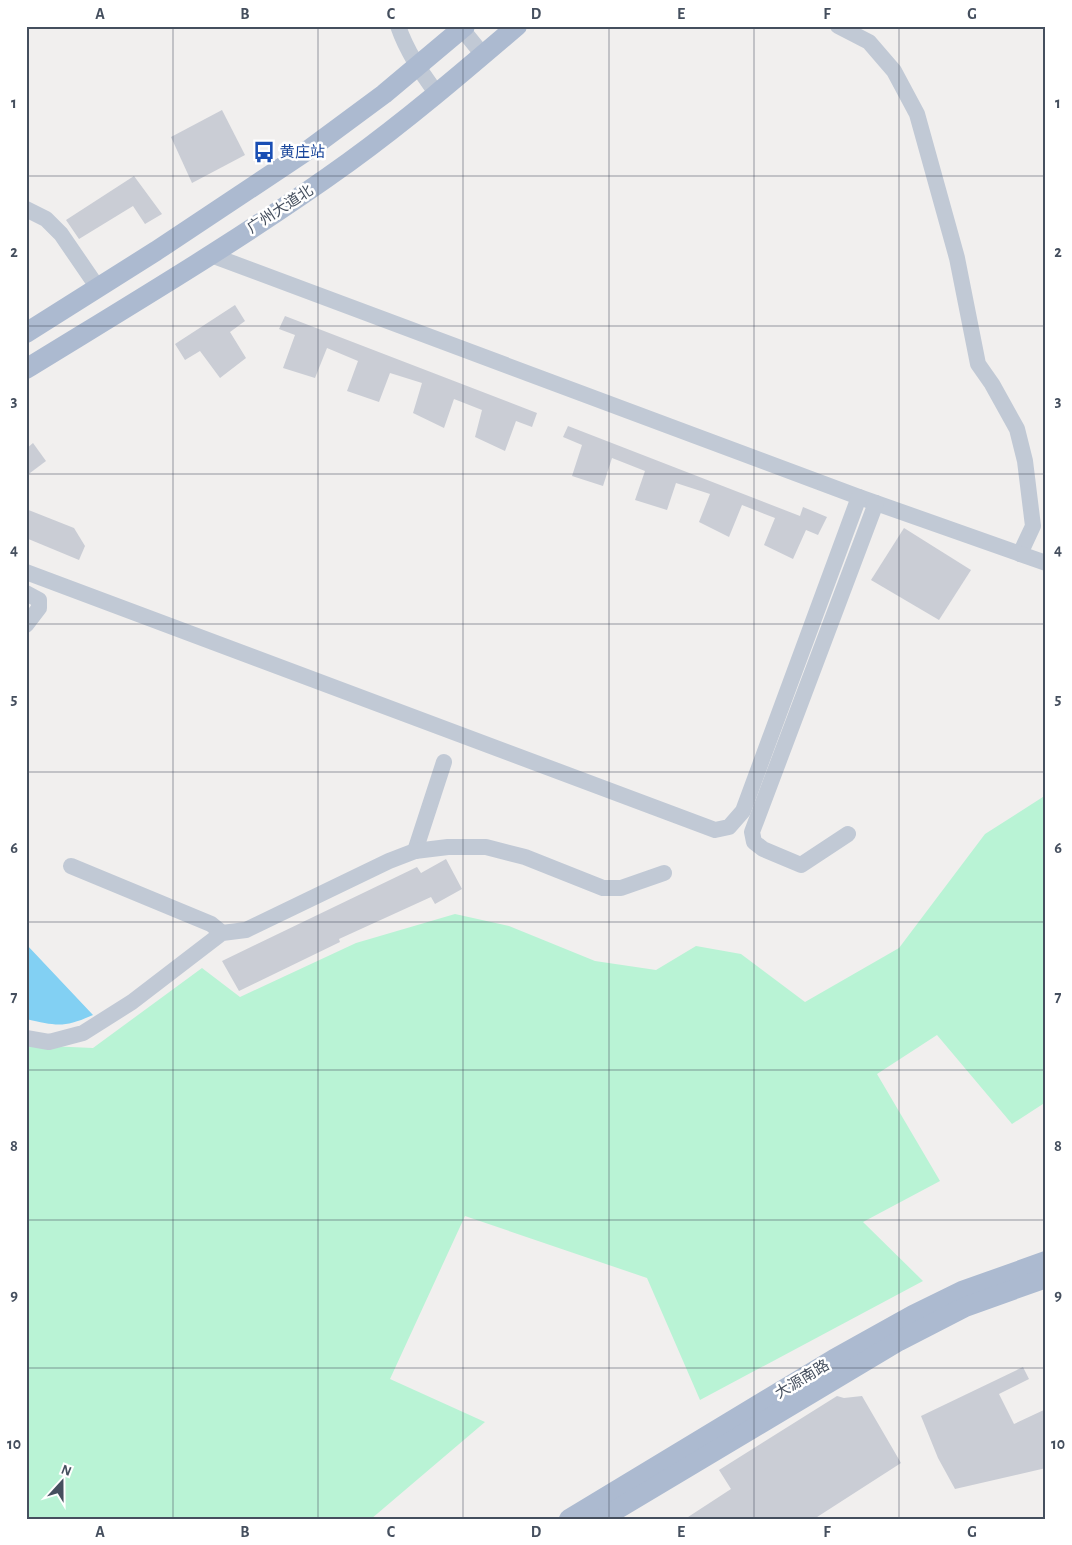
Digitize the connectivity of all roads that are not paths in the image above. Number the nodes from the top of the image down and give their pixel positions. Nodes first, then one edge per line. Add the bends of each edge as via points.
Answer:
1 (398, 26) edge
2 (517, 26) edge
3 (838, 26) edge
4 (464, 28) edge
5 (483, 55) junction
6 (417, 68) junction
7 (437, 94) junction
8 (26, 209) edge
9 (211, 254) junction
10 (98, 288) junction
11 (26, 333) edge
12 (26, 369) edge
13 (859, 497) junction
14 (876, 504) junction
15 (1020, 554) junction
16 (1046, 563) edge
17 (26, 572) edge
18 (26, 593) edge
19 (26, 625) edge
20 (444, 762) dead end
21 (848, 834) dead end
22 (415, 851) junction
23 (71, 866) dead end
24 (664, 874) dead end
25 (222, 933) junction
26 (26, 1038) edge
27 (1046, 1261) edge
28 (1046, 1278) edge
29 (570, 1519) edge
30 (601, 1519) edge

1 - 6 street
2 - 5 main road, 广州大道北
3 - 15 street via 869,42 894,71 917,114 957,258 978,364 1017,429 1025,461 1032,526
4 - 5 street
4 - 6 main road
5 - 7 main road, 广州大道北
6 - 7 street
6 - 10 main road via 312,148
7 - 9 main road, 广州大道北 via 322,181
8 - 10 street via 46,219 61,234
9 - 12 main road, 广州大道北
9 - 13 street
10 - 11 main road
13 - 14 street
13 - 17 street via 743,811 729,827 715,830
14 - 15 street
14 - 21 street via 752,832 754,842 763,849 801,865
15 - 16 street
18 - 19 street via 39,600 39,608
20 - 22 street
22 - 24 street via 448,847 486,848 525,857 604,888 621,888
22 - 25 street via 246,930
23 - 25 street via 211,924
25 - 26 street via 132,1002 83,1033 49,1042
27 - 29 main road, 大源南路 via 962,1291 913,1314
28 - 30 main road, 大源南路 via 965,1307 929,1324

